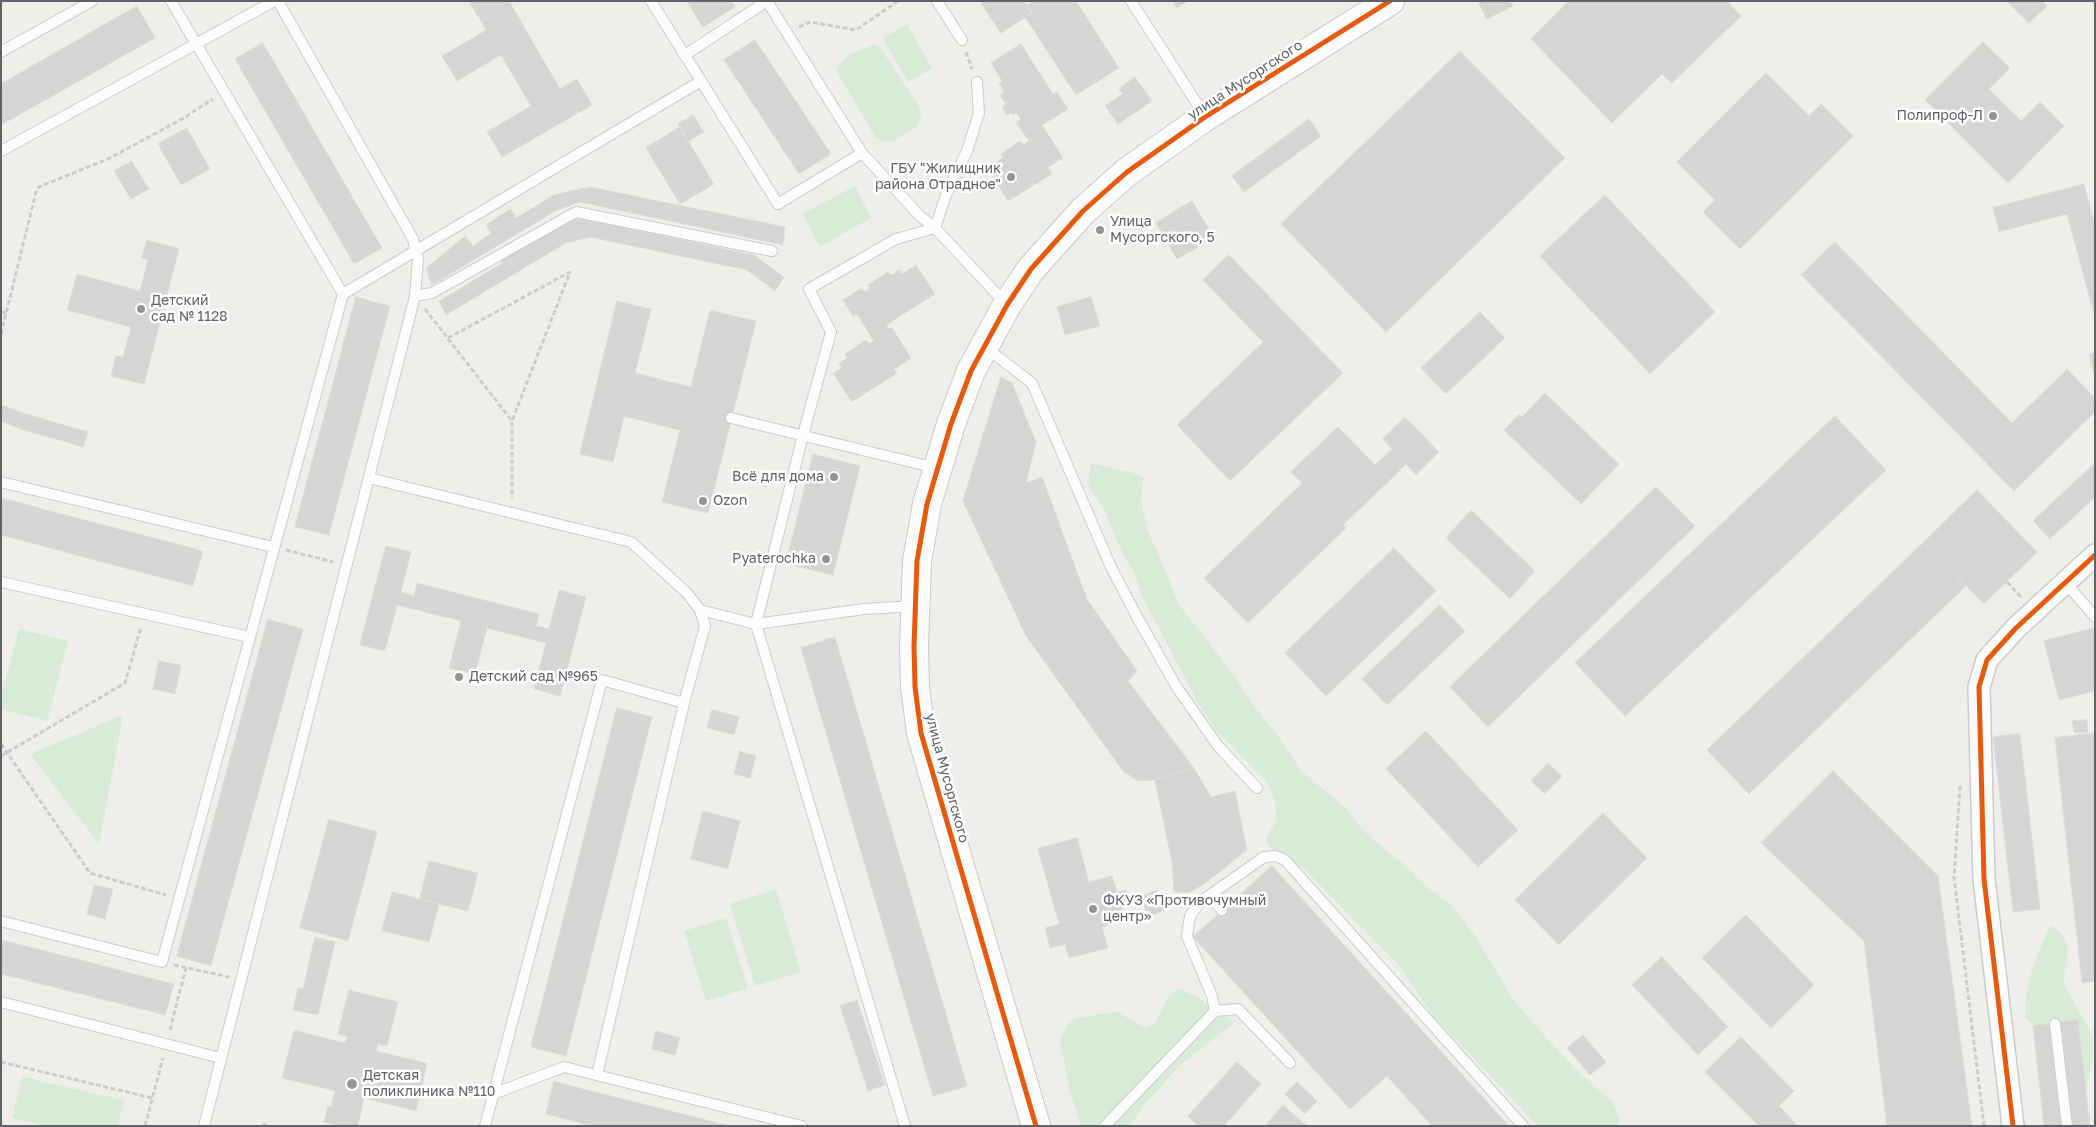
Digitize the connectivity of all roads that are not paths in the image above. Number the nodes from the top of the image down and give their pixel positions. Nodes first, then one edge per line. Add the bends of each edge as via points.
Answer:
1 (92, 1) edge
2 (171, 1) edge
3 (276, 1) edge
4 (651, 1) edge
5 (767, 1) edge
6 (937, 1) edge
7 (1131, 1) edge
8 (1390, 1) edge
9 (962, 40) road end
10 (197, 45) junction
11 (1, 52) edge
12 (684, 55) junction
13 (701, 81) junction
14 (977, 82) road end
15 (1205, 117) junction
16 (1, 151) edge
17 (862, 153) junction
18 (935, 228) junction
19 (415, 249) junction
20 (772, 251) dead end
21 (342, 294) junction
22 (415, 296) junction
23 (1007, 305) junction
24 (984, 347) junction
25 (731, 418) dead end
26 (803, 435) junction
27 (937, 469) junction
28 (369, 478) junction
29 (1, 482) edge
30 (273, 547) junction
31 (2095, 555) edge
32 (1, 582) edge
33 (2065, 582) junction
34 (916, 606) junction
35 (700, 610) junction
36 (2095, 616) edge
37 (756, 624) junction
38 (249, 637) junction
39 (684, 703) junction
40 (1256, 788) dead end
41 (1209, 896) junction
42 (1222, 910) dead end
43 (1, 921) edge
44 (1, 1002) edge
45 (1215, 1011) junction
46 (2055, 1024) dead end
47 (221, 1058) junction
48 (1290, 1063) dead end
49 (597, 1075) junction
50 (493, 1094) junction
51 (1032, 1125) edge
52 (204, 1126) edge
53 (485, 1126) edge
54 (802, 1126) edge
55 (905, 1126) edge
56 (1105, 1126) edge
57 (1522, 1126) edge
58 (2013, 1126) edge
59 (2067, 1126) edge

1 - 11 lane
2 - 10 lane
3 - 10 lane
3 - 19 lane via 413,239
4 - 12 lane
5 - 12 lane
5 - 17 lane
6 - 9 lane
7 - 15 lane
8 - 15 street, улица Мусоргского
10 - 16 lane
10 - 21 lane
12 - 13 lane
13 - 17 lane via 778,204
13 - 19 lane
14 - 18 lane via 979,113
15 - 23 street, улица Мусоргского via 1127,172 1083,211 1031,270
17 - 18 lane
18 - 23 lane
18 - 26 lane via 896,239 809,289 832,332
19 - 21 lane
19 - 22 lane via 418,260
20 - 22 lane via 576,212 432,293
21 - 30 lane
22 - 28 lane
23 - 24 street, улица Мусоргского
24 - 27 street, улица Мусоргского via 968,379
24 - 40 lane via 1032,383 1110,566 1141,623 1176,686 1218,746
25 - 26 lane
26 - 27 lane
26 - 37 lane
27 - 34 street, улица Мусоргского via 917,561
28 - 35 lane via 631,542 687,593
28 - 47 lane
29 - 30 lane
30 - 38 lane
31 - 33 street
32 - 38 lane
33 - 36 lane
33 - 58 street via 1987,660 1979,687 1984,879
34 - 37 lane via 864,609
34 - 51 street, улица Мусоргского via 915,687 921,733
35 - 37 lane
35 - 39 lane via 706,626
37 - 55 lane
38 - 43 lane via 162,962
39 - 49 lane
39 - 50 lane via 602,680
41 - 42 lane
41 - 45 lane via 1190,916 1187,936
41 - 57 lane via 1264,857 1276,856 1285,860
44 - 47 lane
45 - 48 lane via 1238,1009
45 - 56 lane
46 - 59 lane
47 - 52 lane
49 - 50 lane via 564,1067
49 - 54 lane
50 - 53 lane

